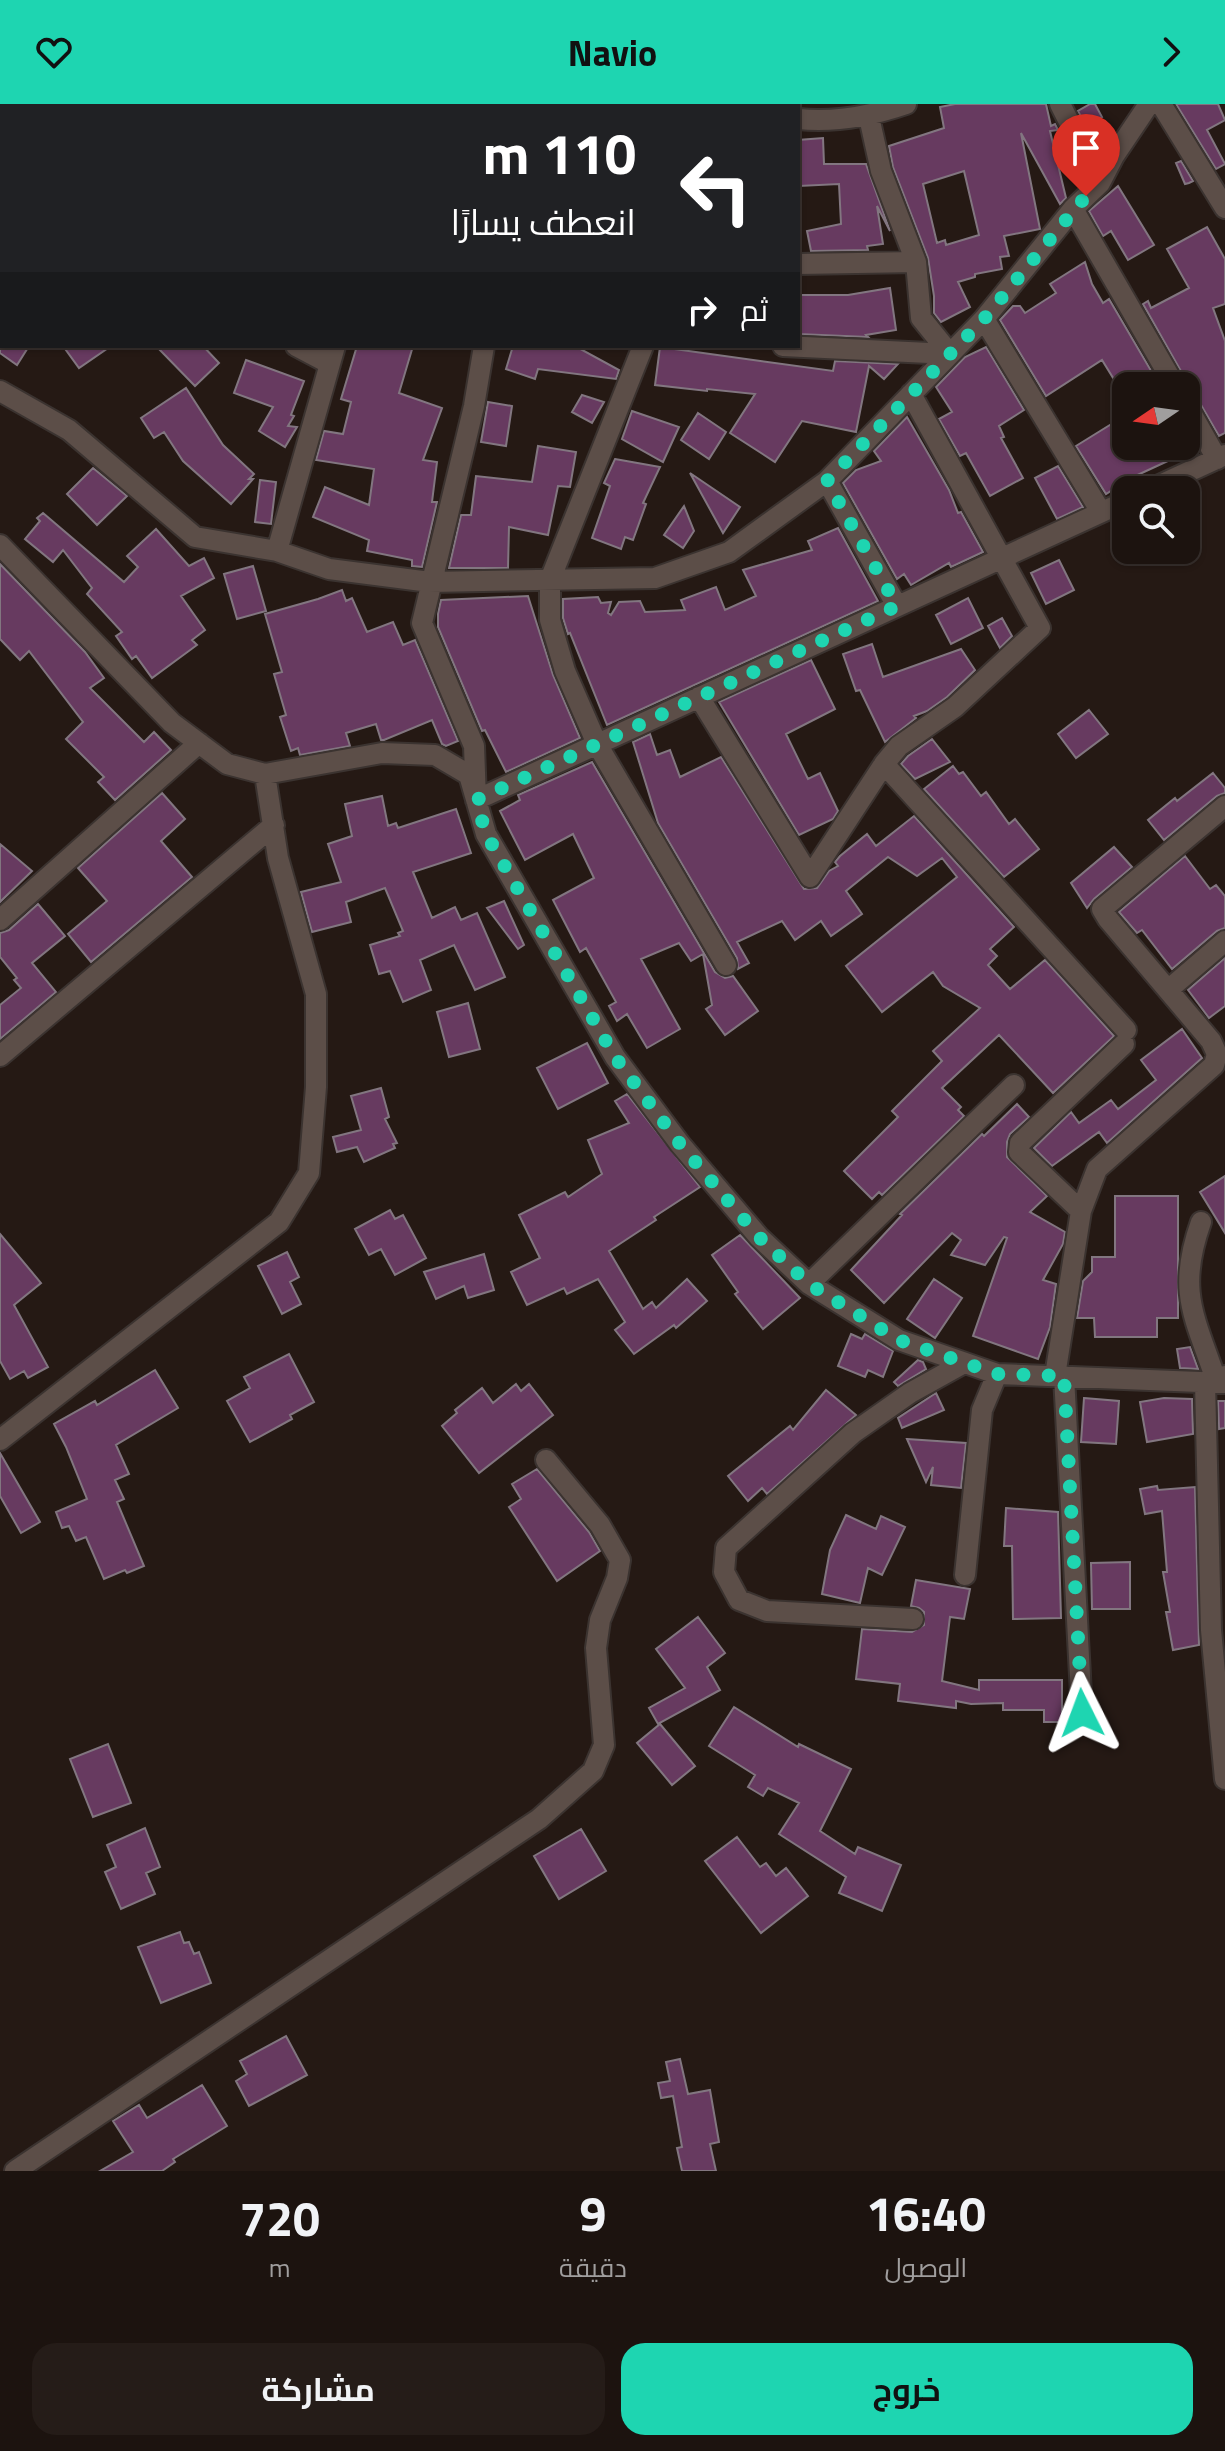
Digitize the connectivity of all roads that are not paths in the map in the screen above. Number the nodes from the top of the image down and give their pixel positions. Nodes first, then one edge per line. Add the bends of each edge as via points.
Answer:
1 (906, 104) edge
2 (1060, 104) edge
3 (1149, 104) edge
4 (1161, 104) edge
5 (869, 117) junction
6 (800, 119) edge
7 (1100, 183) junction
8 (1225, 208) edge
9 (1073, 209) junction
10 (916, 262) junction
11 (800, 264) edge
12 (984, 319) junction
13 (800, 347) edge
14 (304, 348) edge
15 (484, 348) edge
16 (642, 348) edge
17 (950, 354) junction
18 (332, 355) edge
19 (1167, 372) edge
20 (0, 391) edge
21 (911, 394) junction
22 (1200, 425) edge
23 (1221, 457) edge
24 (1180, 476) edge
25 (827, 481) junction
26 (1112, 507) edge
27 (1101, 512) junction
28 (0, 545) edge
29 (277, 551) junction
30 (1002, 558) junction
31 (550, 580) junction
32 (430, 582) junction
33 (897, 606) junction
34 (699, 697) junction
35 (199, 743) junction
36 (597, 744) junction
37 (884, 764) junction
38 (265, 774) junction
39 (476, 800) junction
40 (1225, 806) edge
41 (274, 825) junction
42 (0, 920) edge
43 (1225, 941) edge
44 (726, 965) dead end
45 (1168, 990) junction
46 (0, 1056) edge
47 (1220, 1065) edge
48 (1014, 1085) dead end
49 (1081, 1211) junction
50 (1201, 1222) dead end
51 (809, 1284) junction
52 (964, 1363) junction
53 (997, 1374) junction
54 (1059, 1376) junction
55 (1218, 1381) edge
56 (0, 1440) edge
57 (546, 1460) dead end
58 (965, 1575) dead end
59 (913, 1619) dead end
60 (1082, 1713) dead end
61 (1225, 1779) edge
62 (15, 2171) edge

1 - 5 street
2 - 7 street
3 - 7 street
4 - 8 street
5 - 6 street
5 - 10 street via 881,171
7 - 9 street
9 - 12 street
9 - 19 street
10 - 11 street
10 - 17 street via 921,318
12 - 17 street
12 - 27 street
13 - 17 street
14 - 18 street
15 - 32 street
16 - 31 street
17 - 21 street
18 - 29 street
20 - 29 street via 69,430 195,537
21 - 25 street
21 - 30 street
22 - 23 street
23 - 24 street
25 - 31 street via 729,552 655,578
25 - 33 street
26 - 27 street
27 - 30 street
28 - 35 street via 172,723
29 - 32 street via 329,569
30 - 33 street
30 - 37 street via 1040,628
31 - 32 street
31 - 36 street via 550,620 565,671
32 - 39 street via 422,623 474,746
33 - 34 street
34 - 36 street
34 - 37 street via 810,877
35 - 38 street via 227,764
35 - 42 street
36 - 39 street
36 - 44 street
37 - 49 street via 1125,1037 1020,1143 1019,1152
38 - 39 street via 382,753 435,755 469,775
38 - 41 street
39 - 51 street via 486,834 615,1057 759,1237
40 - 45 street via 1102,909
41 - 46 street
41 - 56 street via 278,858 316,994 309,1173 279,1222
43 - 45 street
45 - 47 street via 1211,1041
47 - 49 street via 1097,1169
48 - 51 street
49 - 54 street
50 - 55 street via 1191,1251 1189,1299
51 - 52 street via 899,1340
52 - 53 street
52 - 59 street via 853,1433 726,1548 724,1572 739,1600 767,1611
53 - 54 street
53 - 58 street via 982,1410
54 - 55 street
54 - 60 street
55 - 61 street via 1211,1630
57 - 62 street via 600,1525 620,1560 596,1648 604,1745 593,1771 539,1819

